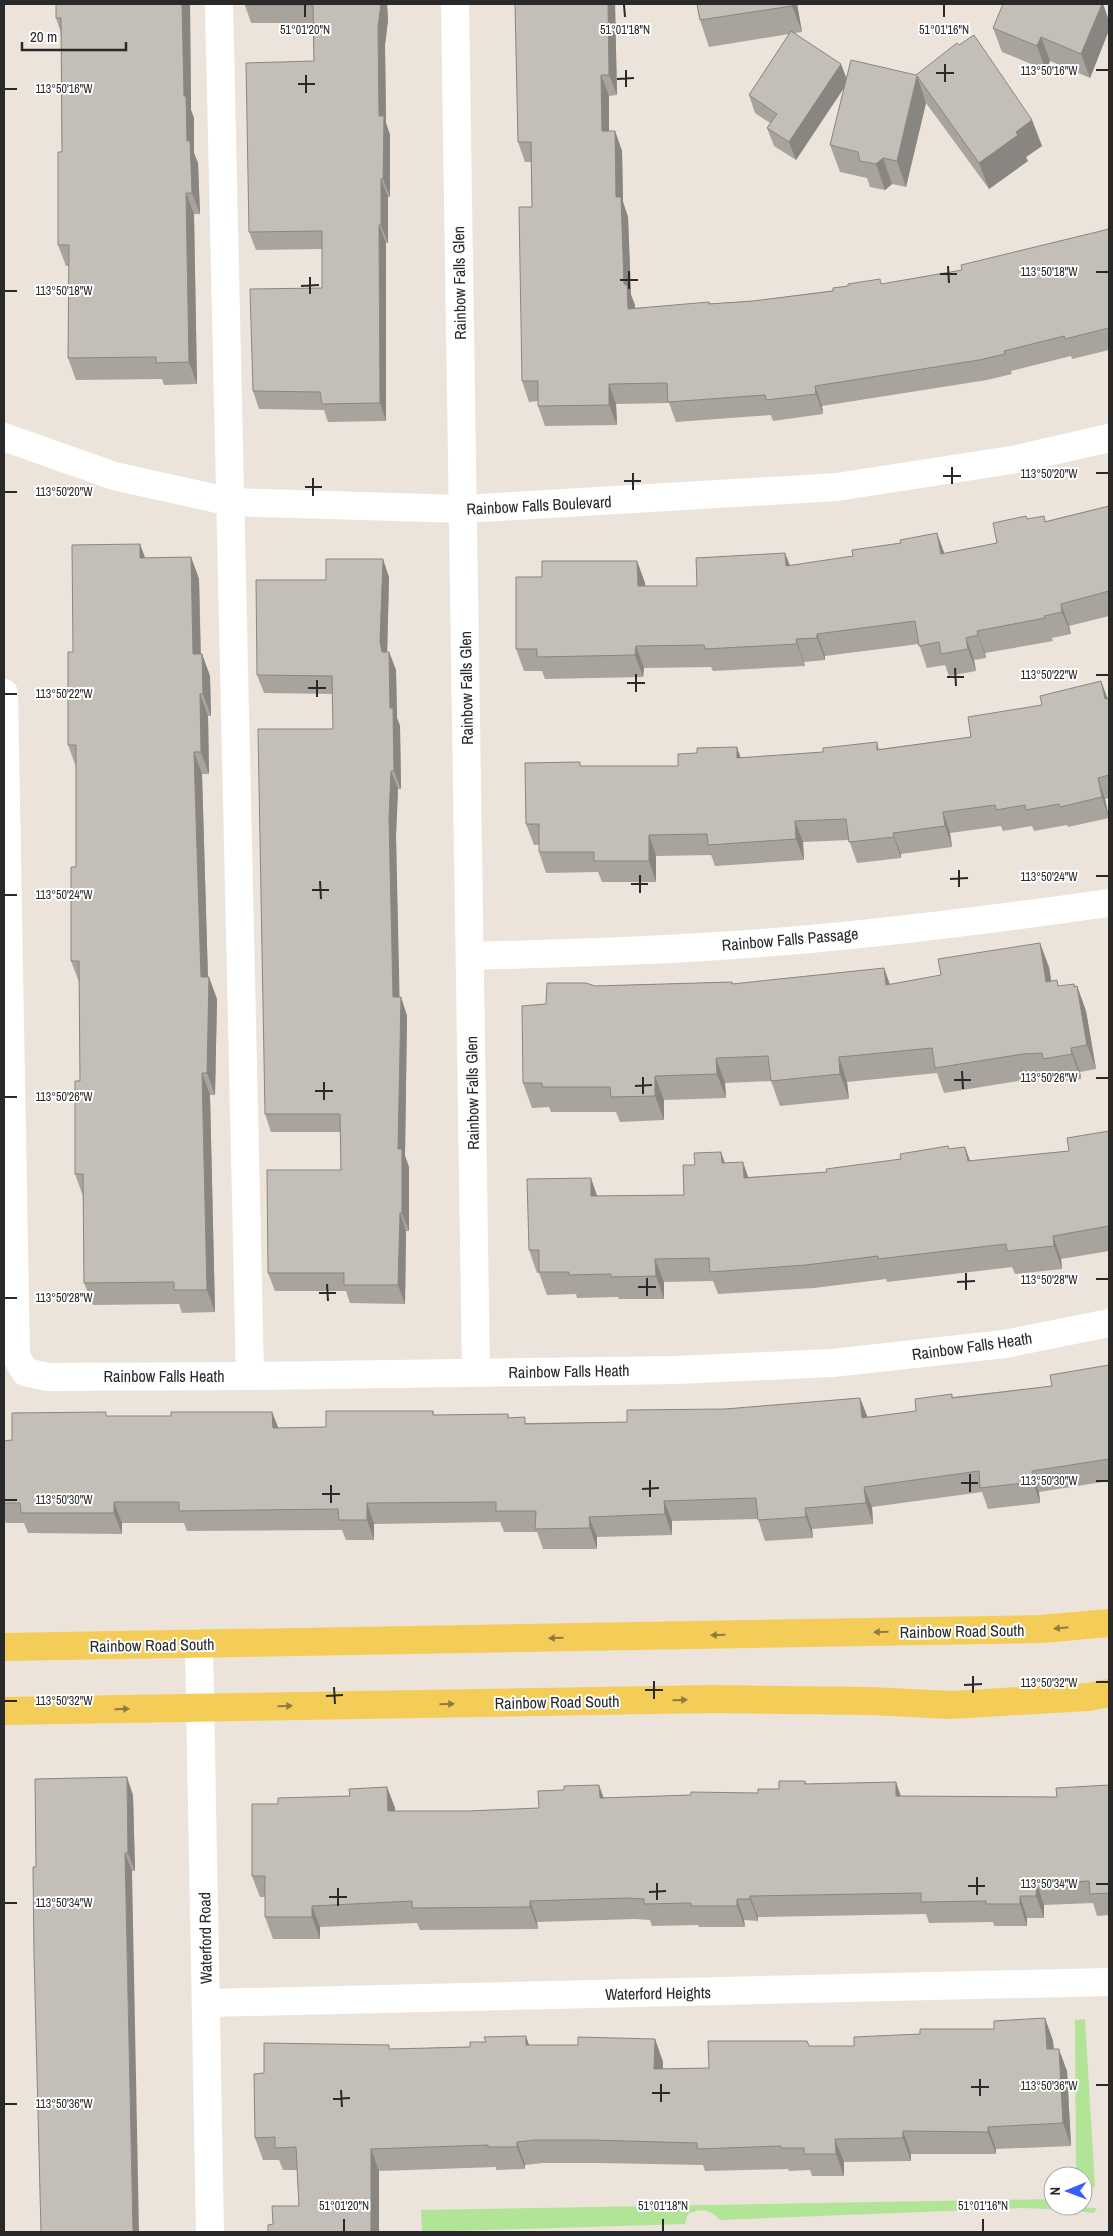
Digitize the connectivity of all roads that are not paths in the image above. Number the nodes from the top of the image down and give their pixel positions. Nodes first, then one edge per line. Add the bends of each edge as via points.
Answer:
1 (219, 4) edge
2 (455, 4) edge
3 (4, 437) edge
4 (1109, 438) edge
5 (231, 502) junction
6 (463, 509) junction
7 (4, 693) edge
8 (1109, 903) edge
9 (470, 956) junction
10 (1109, 1322) edge
11 (476, 1372) junction
12 (250, 1376) junction
13 (1109, 1623) edge
14 (199, 1644) junction
15 (4, 1647) edge
16 (1109, 1693) edge
17 (200, 1708) junction
18 (4, 1711) edge
19 (1109, 1982) edge
20 (207, 2003) junction
21 (210, 2232) edge

1 - 5 street
2 - 6 street, Rainbow Falls Glen
3 - 5 street, Rainbow Falls Boulevard via 114,476
4 - 6 street, Rainbow Falls Boulevard via 1017,459 837,487
5 - 6 street, Rainbow Falls Boulevard
5 - 12 street
6 - 9 street, Rainbow Falls Glen
7 - 12 street, Rainbow Falls Heath via 16,1356 25,1372 48,1376
8 - 9 street, Rainbow Falls Passage via 787,942
9 - 11 street, Rainbow Falls Glen
10 - 11 street, Rainbow Falls Heath via 1005,1344 832,1363 677,1370
11 - 12 street, Rainbow Falls Heath
13 -> 14 main road, Rainbow Road South via 1041,1630
14 - 15 main road, Rainbow Road South
14 - 17 street, Waterford Road
17 -> 16 main road, Rainbow Road South via 712,1699 951,1705
18 -> 17 main road, Rainbow Road South
17 - 20 street, Waterford Road
19 - 20 street, Waterford Heights
20 - 21 street, Waterford Road

